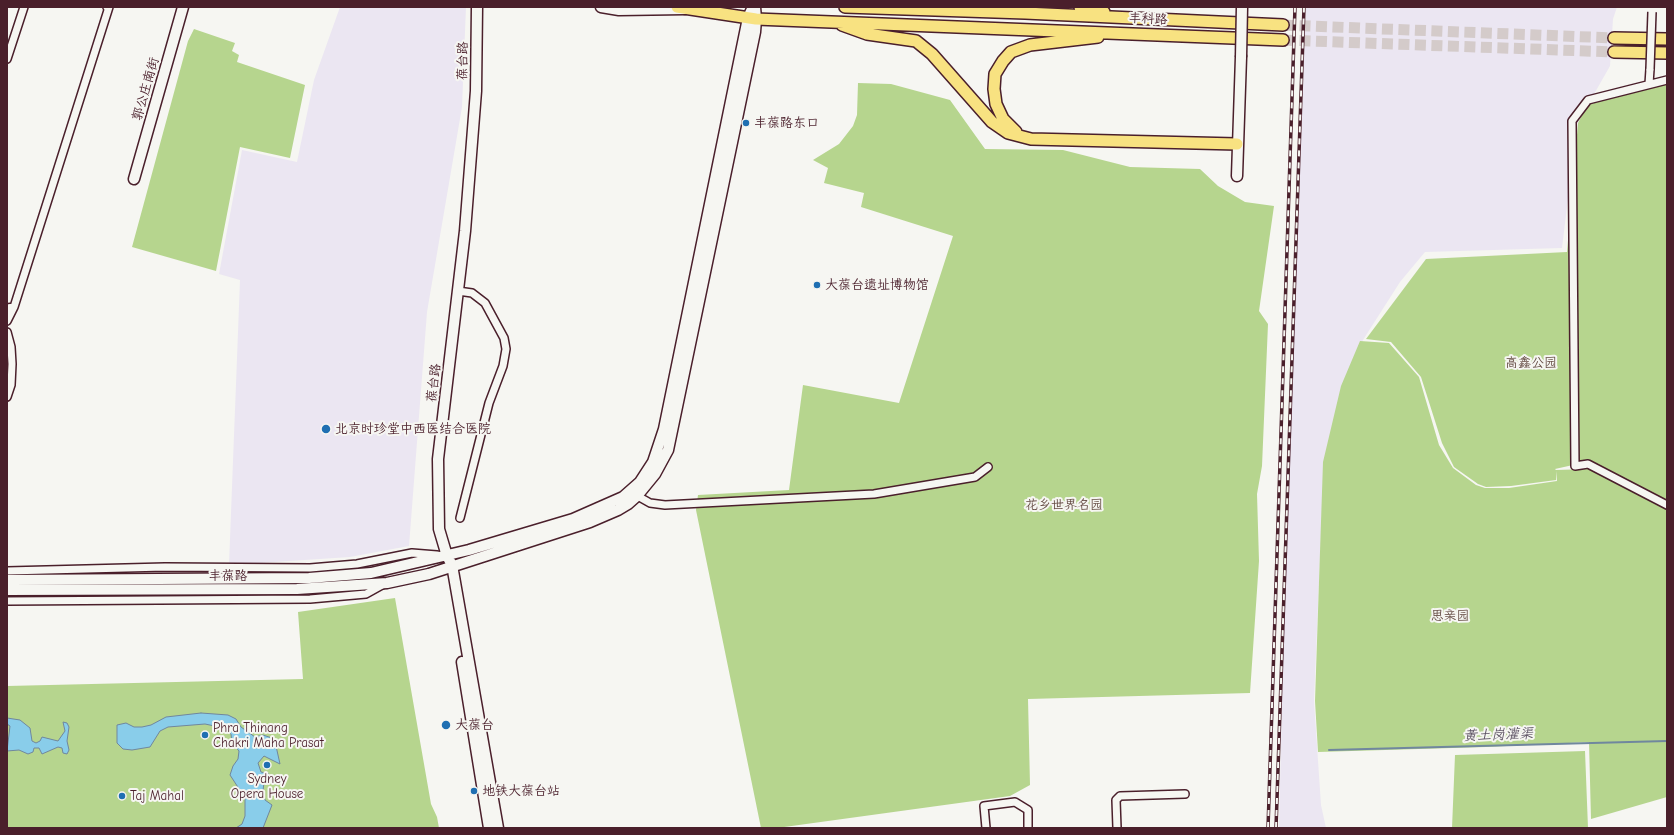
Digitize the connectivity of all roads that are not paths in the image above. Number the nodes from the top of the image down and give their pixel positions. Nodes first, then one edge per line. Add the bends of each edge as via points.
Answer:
1 (24, 7) edge
2 (107, 7) edge
3 (183, 7) edge
4 (477, 7) edge
5 (601, 7) edge
6 (753, 7) edge
7 (845, 7) edge
8 (866, 7) edge
9 (1080, 7) edge
10 (1242, 7) edge
11 (682, 8) edge
12 (1652, 10) edge
13 (752, 18) junction
14 (1134, 18) junction
15 (830, 21) junction
16 (1283, 26) tunnel mouth
17 (1130, 32) junction
18 (1614, 38) tunnel mouth
19 (1667, 39) edge
20 (1283, 40) tunnel mouth
21 (1614, 52) tunnel mouth
22 (1667, 53) edge
23 (7, 59) edge
24 (1667, 80) edge
25 (1649, 84) junction
26 (1030, 140) junction
27 (1237, 144) junction
28 (1237, 176) dead end
29 (134, 178) dead end
30 (458, 291) junction
31 (11, 308) edge
32 (7, 321) edge
33 (7, 332) edge
34 (7, 397) edge
35 (988, 467) dead end
36 (634, 493) junction
37 (1667, 505) edge
38 (460, 518) dead end
39 (447, 556) junction
40 (450, 566) junction
41 (7, 571) edge
42 (7, 580) edge
43 (387, 583) junction
44 (7, 590) edge
45 (7, 601) edge
46 (1185, 794) dead end
47 (489, 828) edge
48 (498, 828) edge
49 (986, 828) edge
50 (1028, 828) edge
51 (1117, 828) edge

1 - 23 street
2 - 31 street
3 - 29 main road, 郭公庄南街
4 - 30 main road, 葆台路 via 476,91
5 - 11 main road via 619,10
6 - 13 main road
7 - 8 main road, 丰科路
8 - 14 main road, 丰科路
9 - 14 main road
10 - 27 main road, bridge
11 - 13 main road, 丰科路
12 - 25 street, bridge
13 - 15 main road, 丰科路
13 - 36 main road via 668,450 655,474
14 - 16 main road, 丰科路
15 - 17 main road, 丰科路
15 - 26 main road via 867,34 916,41 932,54 992,122 1008,132
17 - 20 main road, 丰科路
17 - 26 main road via 1030,45 1011,52 996,74 996,104 1003,119
18 - 19 main road
21 - 22 main road
24 - 25 street
25 - 37 street via 1588,100 1572,121 1575,466 1588,464
26 - 27 main road
27 - 28 main road
30 - 38 street via 472,293 485,303 504,338 506,349 503,366 489,403
30 - 39 main road, 葆台路 via 438,459 439,529
31 - 32 street
33 - 34 street via 12,364 11,385
35 - 36 street via 975,477 874,494 665,505 650,503
36 - 39 main road, 丰葆路 via 573,519
36 - 40 main road, 丰葆路 via 618,510 590,522
39 - 40 main road, 葆台路
39 - 41 street via 412,553 357,564 310,568
39 - 42 main road, 丰葆路 via 371,573 330,577
40 - 43 main road, 丰葆路 via 429,574
40 - 47 main road, 葆台路 via 481,790
40 - 48 main road, 葆台路
43 - 44 main road, 丰葆路 via 297,589
43 - 45 street via 366,594 310,599
46 - 51 street via 1120,796 1116,800
49 - 50 street via 984,806 1015,802 1028,810

